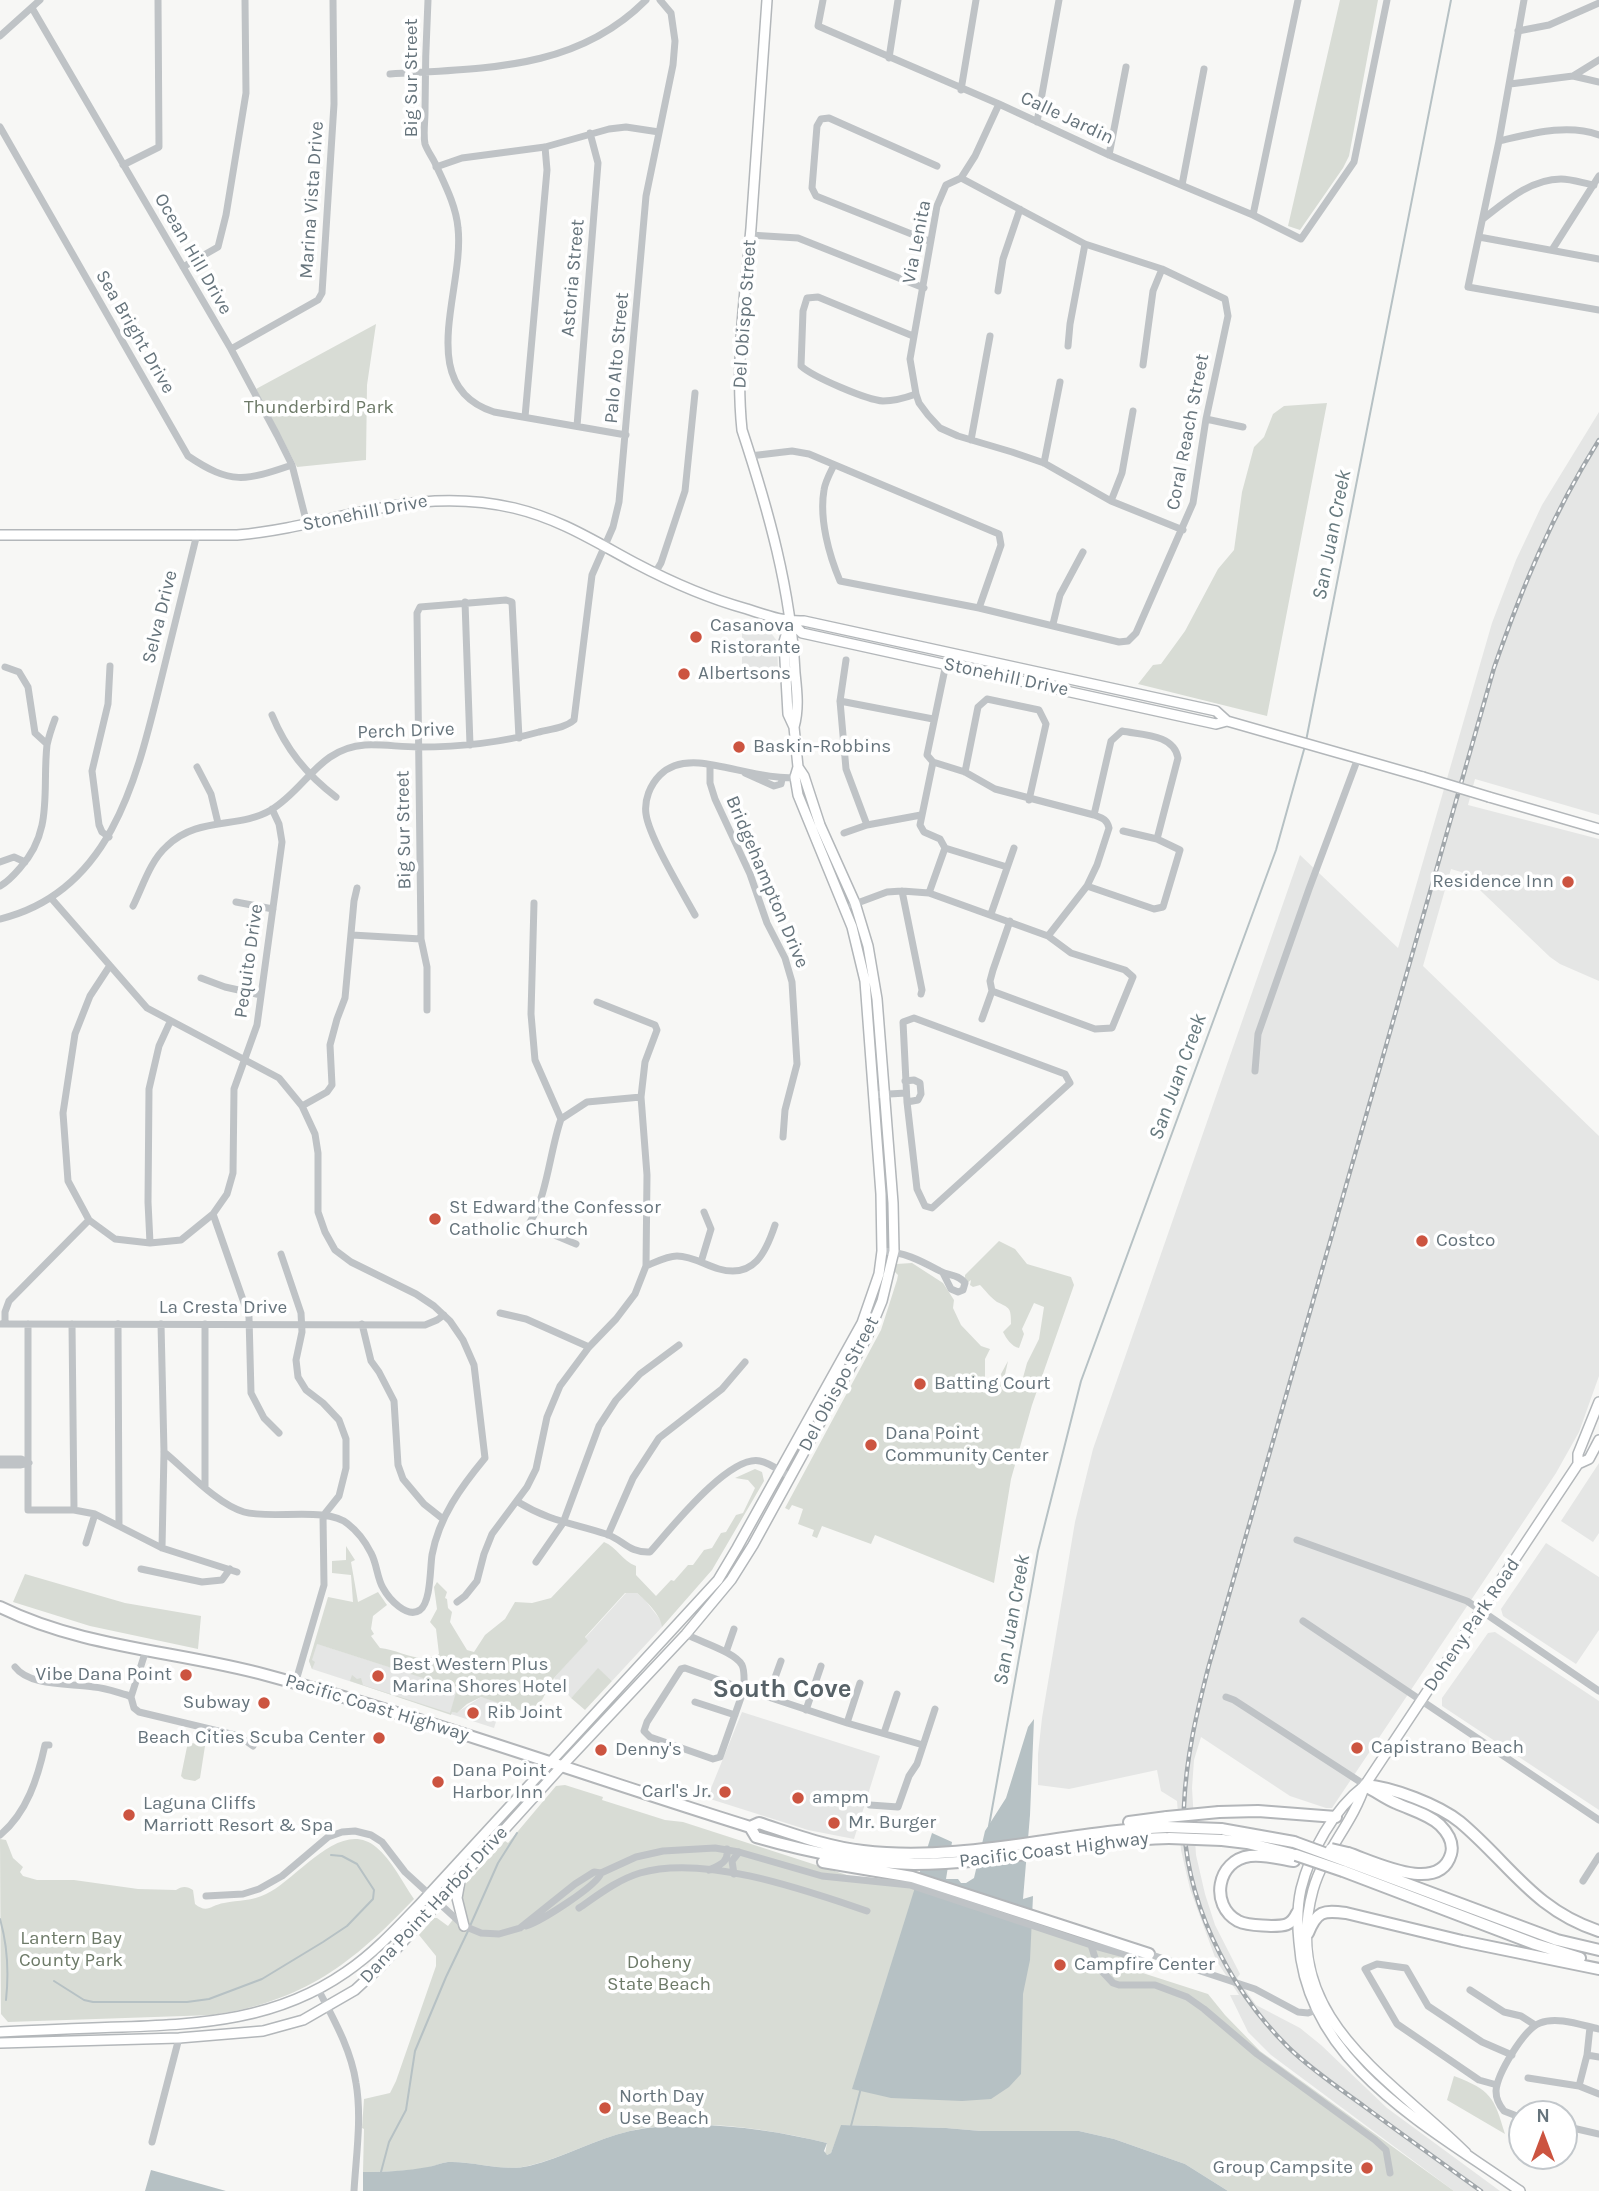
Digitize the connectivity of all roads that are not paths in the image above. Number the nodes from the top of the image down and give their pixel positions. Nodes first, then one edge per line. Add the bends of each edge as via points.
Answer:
1 (40, 0) edge
2 (158, 0) edge
3 (245, 0) edge
4 (333, 0) edge
5 (428, 0) edge
6 (646, 0) edge
7 (660, 0) edge
8 (767, 0) edge
9 (823, 0) edge
10 (898, 0) edge
11 (976, 0) edge
12 (1059, 0) edge
13 (1298, 0) edge
14 (1387, 0) edge
15 (1524, 0) edge
16 (1599, 3) edge
17 (32, 8) junction
18 (1518, 31) junction
19 (0, 36) edge
20 (889, 58) junction
21 (1599, 60) edge
22 (1125, 67) dead end
23 (1204, 69) dead end
24 (425, 72) junction
25 (390, 74) dead end
26 (1573, 76) junction
27 (1599, 82) edge
28 (1510, 84) junction
29 (961, 90) junction
30 (999, 104) junction
31 (1037, 122) junction
32 (0, 127) edge
33 (659, 132) junction
34 (590, 133) junction
35 (1599, 135) edge
36 (1499, 141) junction
37 (545, 148) junction
38 (1109, 155) junction
39 (123, 165) junction
40 (937, 166) dead end
41 (436, 167) junction
42 (1599, 176) edge
43 (961, 178) junction
44 (1182, 185) junction
45 (1594, 185) junction
46 (1020, 209) junction
47 (1253, 215) junction
48 (1483, 219) junction
49 (750, 235) junction
50 (1479, 237) junction
51 (929, 241) junction
52 (1085, 244) junction
53 (1552, 250) junction
54 (1599, 259) edge
55 (183, 267) junction
56 (1162, 270) junction
57 (924, 288) junction
58 (998, 290) dead end
59 (1599, 310) edge
60 (914, 336) junction
61 (990, 336) dead end
62 (1068, 346) dead end
63 (231, 349) junction
64 (1143, 365) dead end
65 (1060, 382) dead end
66 (695, 393) dead end
67 (916, 394) junction
68 (1133, 411) dead end
69 (524, 417) junction
70 (1206, 419) junction
71 (577, 426) junction
72 (1243, 426) dead end
73 (626, 435) junction
74 (971, 440) junction
75 (750, 456) junction
76 (1044, 463) junction
77 (292, 465) junction
78 (834, 465) junction
79 (1111, 501) junction
80 (307, 524) junction
81 (1183, 530) junction
82 (197, 534) junction
83 (0, 535) edge
84 (604, 545) junction
85 (1083, 552) dead end
86 (655, 573) junction
87 (465, 602) junction
88 (979, 608) junction
89 (790, 621) junction
90 (1053, 624) junction
91 (963, 655) junction
92 (846, 660) dead end
93 (946, 664) junction
94 (110, 666) dead end
95 (5, 667) dead end
96 (840, 701) junction
97 (272, 715) dead end
98 (55, 719) dead end
99 (933, 719) junction
100 (574, 720) joint
101 (1227, 721) junction
102 (519, 738) junction
103 (47, 744) junction
104 (470, 745) junction
105 (418, 747) junction
106 (1358, 758) junction
107 (933, 762) junction
108 (710, 765) junction
109 (197, 767) dead end
110 (311, 772) junction
111 (965, 772) junction
112 (799, 774) junction
113 (336, 797) dead end
114 (1029, 800) junction
115 (272, 809) junction
116 (921, 815) junction
117 (1094, 815) junction
118 (218, 823) junction
119 (867, 825) junction
120 (1599, 829) edge
121 (1123, 831) dead end
122 (845, 833) dead end
123 (109, 837) junction
124 (1157, 839) junction
125 (945, 848) junction
126 (1014, 848) dead end
127 (0, 862) edge
128 (25, 862) junction
129 (1007, 867) junction
130 (0, 886) edge
131 (1087, 886) junction
132 (357, 888) dead end
133 (902, 891) junction
134 (929, 893) junction
135 (51, 898) junction
136 (236, 902) dead end
137 (534, 903) dead end
138 (855, 903) junction
139 (133, 906) dead end
140 (273, 909) junction
141 (846, 910) junction
142 (991, 914) junction
143 (695, 915) dead end
144 (0, 919) edge
145 (1010, 921) junction
146 (352, 935) junction
147 (1048, 936) junction
148 (421, 939) junction
149 (109, 967) junction
150 (201, 978) dead end
151 (992, 991) junction
152 (921, 994) dead end
153 (261, 995) junction
154 (597, 1002) dead end
155 (427, 1010) dead end
156 (982, 1019) dead end
157 (170, 1022) junction
158 (245, 1059) junction
159 (1255, 1071) dead end
160 (905, 1081) junction
161 (906, 1093) junction
162 (884, 1094) junction
163 (873, 1095) junction
164 (641, 1097) junction
165 (907, 1102) junction
166 (302, 1106) junction
167 (561, 1119) junction
168 (783, 1137) dead end
169 (704, 1212) dead end
170 (214, 1214) junction
171 (89, 1220) junction
172 (775, 1226) dead end
173 (150, 1243) junction
174 (576, 1244) dead end
175 (882, 1251) junction
176 (894, 1251) junction
177 (281, 1254) dead end
178 (701, 1262) junction
179 (646, 1266) junction
180 (943, 1272) dead end
181 (500, 1313) dead end
182 (444, 1315) junction
183 (2, 1324) edge
184 (28, 1324) junction
185 (72, 1324) junction
186 (118, 1324) junction
187 (161, 1324) junction
188 (205, 1324) junction
189 (248, 1324) junction
190 (301, 1324) junction
191 (362, 1324) junction
192 (679, 1345) dead end
193 (589, 1347) junction
194 (745, 1362) dead end
195 (1599, 1402) edge
196 (279, 1433) dead end
197 (1599, 1440) edge
198 (164, 1452) junction
199 (0, 1459) edge
200 (29, 1463) junction
201 (1578, 1464) junction
202 (0, 1465) edge
203 (779, 1471) junction
204 (789, 1476) junction
205 (205, 1486) junction
206 (518, 1502) junction
207 (74, 1510) junction
208 (95, 1514) junction
209 (323, 1516) junction
210 (443, 1519) junction
211 (563, 1523) junction
212 (119, 1526) junction
213 (608, 1535) junction
214 (1297, 1541) dead end
215 (86, 1543) dead end
216 (162, 1548) junction
217 (537, 1562) dead end
218 (141, 1569) dead end
219 (457, 1602) dead end
220 (0, 1607) edge
221 (1481, 1611) junction
222 (1303, 1621) dead end
223 (734, 1629) dead end
224 (686, 1634) junction
225 (146, 1650) junction
226 (726, 1652) junction
227 (781, 1661) dead end
228 (15, 1667) dead end
229 (821, 1667) dead end
230 (860, 1683) dead end
231 (295, 1684) junction
232 (744, 1689) junction
233 (1599, 1691) edge
234 (897, 1694) dead end
235 (768, 1697) junction
236 (1226, 1697) dead end
237 (131, 1698) junction
238 (1421, 1701) junction
239 (695, 1702) dead end
240 (935, 1709) dead end
241 (806, 1710) junction
242 (735, 1715) junction
243 (846, 1723) junction
244 (884, 1733) junction
245 (49, 1745) dead end
246 (923, 1745) junction
247 (253, 1746) dead end
248 (555, 1765) junction
249 (1365, 1785) junction
250 (870, 1805) dead end
251 (1336, 1817) junction
252 (1599, 1820) edge
253 (750, 1827) junction
254 (1168, 1827) junction
255 (1222, 1834) junction
256 (0, 1835) edge
257 (1067, 1838) junction
258 (727, 1849) junction
259 (802, 1850) junction
260 (739, 1852) junction
261 (1599, 1856) edge
262 (1295, 1858) junction
263 (916, 1859) junction
264 (1344, 1863) junction
265 (709, 1870) junction
266 (601, 1873) junction
267 (734, 1874) junction
268 (462, 1876) junction
269 (911, 1881) junction
270 (1583, 1881) dead end
271 (428, 1895) junction
272 (206, 1896) dead end
273 (437, 1903) junction
274 (579, 1908) dead end
275 (867, 1911) dead end
276 (1297, 1913) junction
277 (1043, 1924) junction
278 (464, 1926) junction
279 (525, 1927) junction
280 (1599, 1931) edge
281 (1308, 1933) junction
282 (1091, 1945) junction
283 (1599, 1950) edge
284 (1149, 1954) junction
285 (1599, 1963) edge
286 (1599, 1969) edge
287 (317, 1989) junction
288 (1470, 1990) dead end
289 (327, 2008) junction
290 (1320, 2009) junction
291 (178, 2025) junction
292 (1535, 2025) junction
293 (1590, 2027) junction
294 (1599, 2029) edge
295 (0, 2032) edge
296 (179, 2038) junction
297 (0, 2043) edge
298 (1512, 2055) junction
299 (1587, 2055) junction
300 (1599, 2057) edge
301 (1528, 2078) dead end
302 (1497, 2085) junction
303 (1579, 2086) junction
304 (1599, 2094) edge
305 (1508, 2113) edge
306 (1578, 2129) edge
307 (1599, 2134) edge
308 (152, 2142) dead end
309 (1390, 2173) dead end
310 (354, 2191) edge
311 (1520, 2191) edge

1 - 17 street
2 - 39 street via 159,147
3 - 55 street via 246,93 226,215 218,247
4 - 63 street, Marina Vista Drive via 334,104 322,293 318,300
5 - 24 street, Big Sur Street
6 - 24 street via 615,28 566,51 508,65
7 - 33 street, Palo Alto Street via 671,13 675,41
8 - 49 main road, Del Obispo Street
9 - 20 street, Calle Jardin via 818,26
10 - 20 street
11 - 29 street
12 - 31 street
13 - 47 street
14 - 47 street, Calle Jardin via 1354,162 1301,239
15 - 18 street
16 - 18 street via 1549,25
17 - 19 street
17 - 39 street, Ocean Hill Drive
18 - 28 street
20 - 29 street, Calle Jardin
21 - 26 street
22 - 38 street
23 - 44 street
24 - 25 street
24 - 41 street, Big Sur Street via 425,143
26 - 27 street
26 - 28 street
28 - 36 street
29 - 30 street, Calle Jardin
30 - 31 street, Calle Jardin
30 - 43 street, Via Lenita
31 - 38 street, Calle Jardin
32 - 77 street, Sea Bright Drive via 188,456 217,474 236,477 259,476
33 - 34 street via 626,128
33 - 73 street, Palo Alto Street via 646,196
34 - 37 street
34 - 71 street, Astoria Street via 598,163
35 - 36 street via 1540,131
36 - 48 street
37 - 41 street via 462,158
37 - 69 street via 547,170
38 - 44 street, Calle Jardin
39 - 55 street, Ocean Hill Drive
40 - 51 street via 829,118 821,119 817,126 812,188 816,195
41 - 69 street, Big Sur Street via 458,227 447,355 455,384 478,407
42 - 45 street
43 - 46 street
43 - 51 street, Via Lenita via 946,185
44 - 47 street, Calle Jardin
45 - 48 street via 1561,179 1536,183
45 - 53 street
46 - 52 street
46 - 58 street via 1003,258
48 - 50 street
49 - 57 street via 798,238
49 - 75 main road, Del Obispo Street via 740,388 742,430
50 - 53 street
50 - 59 street via 1468,287
51 - 57 street, Via Lenita
52 - 56 street
52 - 62 street
53 - 54 street
55 - 63 street, Ocean Hill Drive
56 - 64 street via 1153,290
56 - 70 street, Coral Reach Street via 1225,299 1228,316
57 - 60 street, Via Lenita
60 - 67 street, Via Lenita via 909,359
60 - 67 street via 818,297 807,298 801,366 811,375 881,401
61 - 74 street
63 - 77 street, Ocean Hill Drive
65 - 76 street
66 - 86 street via 685,491
67 - 74 street, Via Lenita via 940,428
68 - 79 street via 1122,473
69 - 71 street
70 - 72 street
70 - 81 street, Coral Reach Street via 1193,503
71 - 73 street
73 - 84 street, Palo Alto Street via 619,502
74 - 76 street
75 - 78 street via 792,452
75 - 89 main road, Del Obispo Street via 778,553
76 - 79 street
77 - 80 street, Ocean Hill Drive
78 - 88 street via 999,534 1001,545
78 - 88 street via 822,508 840,581
79 - 81 street
80 - 82 main road, Stonehill Drive via 265,532
80 - 84 main road, Stonehill Drive via 407,502 460,500 541,516
81 - 90 street, Coral Reach Street via 1136,633 1128,641
82 - 83 main road, Stonehill Drive
82 - 123 street, Selva Drive via 130,794
84 - 86 main road, Stonehill Drive
84 - 100 street, Palo Alto Street via 592,575
85 - 90 street via 1059,595
86 - 89 main road, Stonehill Drive via 694,592
87 - 102 street via 512,602
87 - 104 street
87 - 105 street, Big Sur Street via 420,607 417,613
88 - 90 street
89 - 91 main road, Stonehill Drive
89 - 93 main road, Stonehill Drive via 802,634
89 - 112 main road, Del Obispo Street
91 - 93 main road
91 - 101 main road, Stonehill Drive via 1216,711
92 - 96 street
93 - 99 street
93 - 101 main road, Stonehill Drive via 1216,724
94 - 123 street via 108,704 92,771 99,825
95 - 103 street via 19,672 28,687 35,733
96 - 99 street
96 - 119 street via 846,769
97 - 110 street via 289,750
98 - 103 street
99 - 107 street via 927,755
100 - 102 street, Perch Drive
101 - 106 main road, Stonehill Drive
102 - 104 street, Perch Drive
103 - 128 street via 46,813
104 - 105 street, Perch Drive
105 - 110 street, Perch Drive via 363,745 324,759
105 - 148 street, Big Sur Street
106 - 120 main road, Stonehill Drive, bridge
106 - 159 street via 1258,1034
107 - 111 street
107 - 116 street
108 - 112 street via 741,771 774,786
108 - 143 street via 689,763 663,772 652,784 646,806 651,830
108 - 168 street, Bridgehampton Drive via 715,799 792,982 797,1064
109 - 118 street via 211,794
110 - 113 street
110 - 115 street, Perch Drive
111 - 114 street via 995,789
111 - 114 street via 978,707 987,699 1039,710 1046,724
112 - 138 main road, Del Obispo Street
112 - 141 main road, Del Obispo Street via 803,810
114 - 117 street
115 - 118 street, Perch Drive
115 - 140 street, Pequito Drive via 282,842
116 - 119 street
116 - 125 street via 924,832 940,838
117 - 124 street via 1111,741 1122,731 1169,741 1178,758
117 - 131 street via 1109,828
118 - 139 street, Perch Drive via 191,829 167,845
119 - 122 street
121 - 124 street
123 - 135 street, Selva Drive via 79,876
124 - 131 street via 1180,849 1161,909
125 - 129 street
125 - 134 street
126 - 129 street
127 - 128 street via 13,857
128 - 130 street
129 - 142 street
131 - 147 street
132 - 146 street
133 - 134 street
133 - 138 street
133 - 152 street
134 - 142 street
135 - 144 street, Selva Drive
135 - 149 street
136 - 140 street
137 - 167 street via 531,1014 535,1060
138 - 141 street
138 - 162 main road, Del Obispo Street via 874,979
140 - 153 street, Pequito Drive
141 - 163 main road, Del Obispo Street via 865,981
142 - 145 street
145 - 147 street
145 - 151 street via 990,981
146 - 148 street
146 - 166 street via 345,998 330,1045 331,1085
147 - 151 street via 1071,953 1125,970 1133,977 1111,1028 1095,1029
148 - 155 street, Big Sur Street via 427,967
149 - 157 street via 147,1008
149 - 171 street via 90,996 75,1034 63,1113 68,1181
150 - 153 street
151 - 156 street
153 - 158 street, Pequito Drive
154 - 164 street via 655,1025
157 - 158 street
157 - 173 street via 159,1045 149,1089
158 - 166 street via 279,1078
158 - 170 street, Pequito Drive via 234,1089 233,1173
160 - 161 street
160 - 165 street via 920,1083 918,1100
160 - 165 street via 903,1022 914,1018 1065,1074 1070,1083 932,1208 925,1206 917,1189
161 - 162 street
161 - 165 street
162 - 163 street
162 - 176 main road, Del Obispo Street
163 - 175 main road, Del Obispo Street
164 - 167 street via 587,1102
164 - 179 street via 647,1175
166 - 182 street via 315,1133 318,1212 335,1250 363,1270 416,1294
167 - 174 street via 537,1212 530,1222
169 - 178 street via 711,1229
170 - 173 street via 181,1240
170 - 189 street
171 - 173 street via 115,1239
171 - 183 street via 9,1301
172 - 178 street via 760,1260 741,1270 721,1270
175 - 176 street
175 - 203 main road, Del Obispo Street via 862,1323
176 - 180 street
176 - 204 main road, Del Obispo Street via 869,1335
177 - 190 street
178 - 179 street via 672,1256
179 - 193 street via 635,1294
181 - 193 street via 526,1319
182 - 191 street, La Cresta Drive via 425,1325
182 - 210 street via 474,1364 485,1458
183 - 184 street, La Cresta Drive
184 - 185 street, La Cresta Drive
184 - 200 street
185 - 186 street, La Cresta Drive
185 - 207 street
186 - 187 street, La Cresta Drive
186 - 212 street
187 - 188 street, La Cresta Drive
187 - 198 street
188 - 189 street, La Cresta Drive
188 - 205 street
189 - 190 street, La Cresta Drive
189 - 196 street via 251,1393 264,1419
190 - 191 street, La Cresta Drive
190 - 209 street via 298,1377 339,1420 345,1439 346,1468 339,1496
191 - 210 street via 371,1361 394,1401 403,1479
192 - 211 street via 640,1374 598,1426
193 - 206 street via 560,1386 547,1417 536,1469
194 - 213 street via 722,1389 659,1438 633,1478
195 - 201 main road, Doheny Park Road
197 - 201 main road, Doheny Park Road via 1589,1459
198 - 205 street
198 - 216 street
199 - 200 street
200 - 202 street
200 - 207 street via 27,1510
201 - 221 main road, Doheny Park Road
203 - 204 street
203 - 213 street via 751,1461 720,1478 650,1552 635,1553
203 - 248 main road, Del Obispo Street via 718,1580
204 - 224 main road, Del Obispo Street via 743,1563
205 - 209 street via 223,1503 246,1512
206 - 211 street
206 - 219 street via 492,1534 477,1581
207 - 208 street
208 - 212 street
208 - 215 street
209 - 210 street via 340,1518 355,1530 371,1553 383,1588 406,1612 422,1609 427,1599 433,1549
209 - 231 street via 324,1585
211 - 213 street
211 - 217 street
212 - 216 street
214 - 221 street via 1467,1601
216 - 218 street via 233,1571 222,1580 202,1582
220 - 225 highway, Pacific Coast Highway via 48,1626
221 - 233 street
221 - 238 main road, Doheny Park Road
222 - 238 street
223 - 226 street
224 - 226 street
224 - 248 main road, Del Obispo Street
225 - 231 highway, Pacific Coast Highway via 241,1668
225 - 237 street
226 - 232 street via 742,1666
227 - 235 street
228 - 237 street via 23,1675 65,1686 92,1686
229 - 241 street
230 - 243 street
231 - 248 highway, Pacific Coast Highway
232 - 235 street
232 - 242 street
232 - 242 street via 681,1669 644,1731 713,1759 720,1757
234 - 244 street
235 - 241 street
236 - 249 street
237 - 247 street via 139,1712 239,1736
238 - 249 main road, Doheny Park Road
238 - 252 street
239 - 242 street
240 - 246 street
241 - 243 street
243 - 244 street
244 - 246 street
245 - 256 street via 45,1745 25,1806
246 - 250 street via 898,1807
248 - 253 highway, Pacific Coast Highway
248 - 268 main road, Dana Point Harbor Drive
248 - 271 main road, Dana Point Harbor Drive
249 - 251 main road, Doheny Park Road
249 - 264 highway via 1441,1826 1451,1840 1450,1856 1434,1874 1419,1875
249 - 280 highway via 1382,1787 1450,1815 1543,1903
249 - 281 main road, Doheny Park Road via 1318,1876
251 - 254 highway, bridge via 1219,1812
251 - 276 main road, Doheny Park Road via 1308,1867
253 - 259 highway, Pacific Coast Highway via 756,1837
253 - 263 highway, Pacific Coast Highway via 759,1823 842,1848
254 - 255 highway, Pacific Coast Highway, bridge
254 - 257 highway
254 - 257 highway, Pacific Coast Highway via 1126,1839
255 - 262 highway, Pacific Coast Highway
255 - 264 highway, Pacific Coast Highway, bridge via 1294,1842
257 - 263 highway, Pacific Coast Highway
257 - 263 highway, Pacific Coast Highway via 955,1862
258 - 260 street
258 - 265 street via 725,1861
258 - 266 street via 663,1850
259 - 263 highway, Pacific Coast Highway via 858,1860
259 - 269 highway via 824,1862
260 - 267 street via 732,1861
260 - 269 street via 822,1876
261 - 270 street
262 - 264 highway, Pacific Coast Highway, bridge
262 - 276 highway via 1259,1856 1236,1861 1221,1879 1220,1895 1230,1915 1244,1923 1284,1926
264 - 283 highway, Pacific Coast Highway via 1557,1940
264 - 285 highway, Pacific Coast Highway via 1535,1944
265 - 267 street
265 - 274 street via 667,1868 638,1874
266 - 279 street via 562,1896
266 - 279 street via 599,1879
267 - 275 street
268 - 273 main road, Dana Point Harbor Drive
268 - 278 main road via 457,1898
269 - 277 highway
271 - 272 street via 379,1839 349,1830 328,1837 259,1889
271 - 273 street
271 - 287 main road, Dana Point Harbor Drive via 375,1949
273 - 278 street
273 - 289 main road, Dana Point Harbor Drive via 375,1972
276 - 290 main road, Doheny Park Road via 1304,1980
277 - 282 street
277 - 284 highway
278 - 279 street via 493,1934
281 - 286 highway via 1321,1913 1332,1911
281 - 290 main road, Doheny Park Road
282 - 284 street via 1128,1955
282 - 309 street via 1098,1967 1112,1983 1162,1986 1199,2005 1257,2054 1375,2140 1386,2150
284 - 290 street via 1255,1989 1298,2012
287 - 289 street
287 - 291 main road, Dana Point Harbor Drive via 265,2011
288 - 292 street
289 - 296 main road, Dana Point Harbor Drive via 263,2031
289 - 310 street via 356,2082
290 - 311 main road via 1340,2046 1380,2091
291 - 295 main road, Dana Point Harbor Drive
291 - 296 main road
292 - 293 street via 1557,2021
292 - 298 street
293 - 294 street
293 - 299 street
296 - 297 main road, Dana Point Harbor Drive
296 - 308 street
298 - 302 street
298 - 302 street via 1482,2042 1428,2006 1406,1968 1377,1964 1365,1969 1397,2024 1479,2080
299 - 300 street
299 - 303 street
301 - 303 street
302 - 305 street via 1497,2098
303 - 304 street
306 - 307 street

